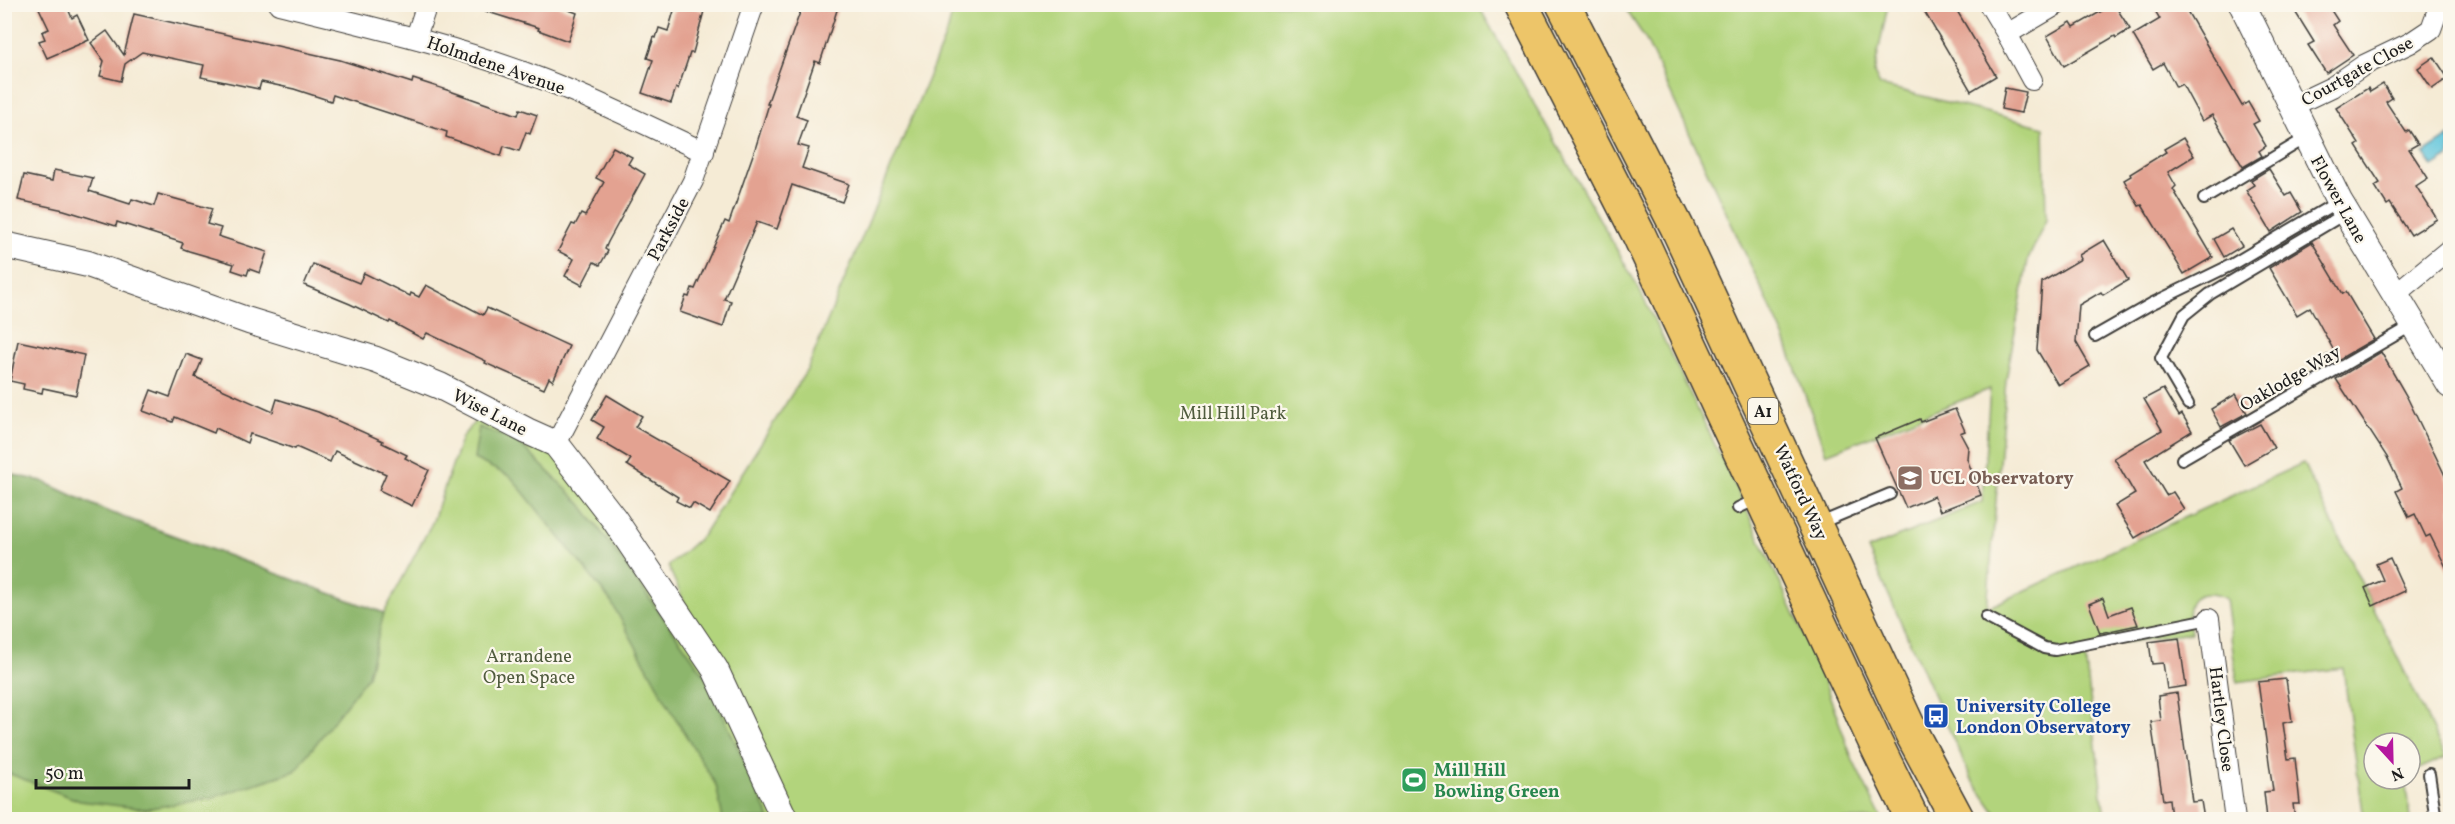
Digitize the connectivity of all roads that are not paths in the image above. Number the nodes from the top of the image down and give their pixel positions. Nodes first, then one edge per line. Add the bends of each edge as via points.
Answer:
1 (279, 4) edge
2 (427, 4) edge
3 (754, 4) edge
4 (1521, 4) edge
5 (1563, 4) edge
6 (1989, 4) edge
7 (2058, 4) edge
8 (2242, 4) edge
9 (2440, 4) edge
10 (2007, 34) junction
11 (416, 37) junction
12 (2032, 80) dead end
13 (2292, 106) junction
14 (2306, 138) junction
15 (704, 152) junction
16 (2204, 199) dead end
17 (2342, 207) junction
18 (4, 245) edge
19 (2451, 249) edge
20 (2394, 295) junction
21 (2413, 325) junction
22 (2095, 336) dead end
23 (2451, 385) edge
24 (2188, 404) dead end
25 (556, 444) junction
26 (2182, 459) dead end
27 (1890, 494) dead end
28 (1816, 525) junction
29 (1986, 617) dead end
30 (2209, 619) joint
31 (2429, 774) dead end
32 (785, 819) edge
33 (1913, 819) edge
34 (1958, 819) edge
35 (2235, 819) edge
36 (2436, 819) edge

1 - 11 street, Holmdene Avenue
2 - 11 street
3 - 15 street, Parkside
4 - 33 highway, Watford Way / A1 via 1639,235 1751,502
5 - 28 highway, Watford Way / A1 via 1677,227
6 - 10 street
7 - 10 street
8 - 13 street, Flower Lane
9 - 13 street, Courtgate Close via 2431,28 2410,43
10 - 12 street
11 - 15 street, Holmdene Avenue via 541,78
13 - 14 street, Flower Lane
14 - 16 lane
14 - 17 street, Flower Lane
15 - 25 street, Parkside via 693,181
17 - 20 street, Flower Lane
17 - 22 lane
17 - 24 lane via 2184,315 2161,358
18 - 25 street, Wise Lane via 88,264 249,321 376,360 440,386
19 - 20 street
20 - 21 street, Flower Lane
21 - 23 street, Flower Lane
21 - 26 lane, Oaklodge Way
25 - 32 street, Wise Lane via 614,519 715,669
27 - 28 lane
28 - 34 highway, Watford Way / A1 via 1912,734
29 - 30 lane via 2055,650
30 - 35 street, Hartley Close
31 - 36 lane

